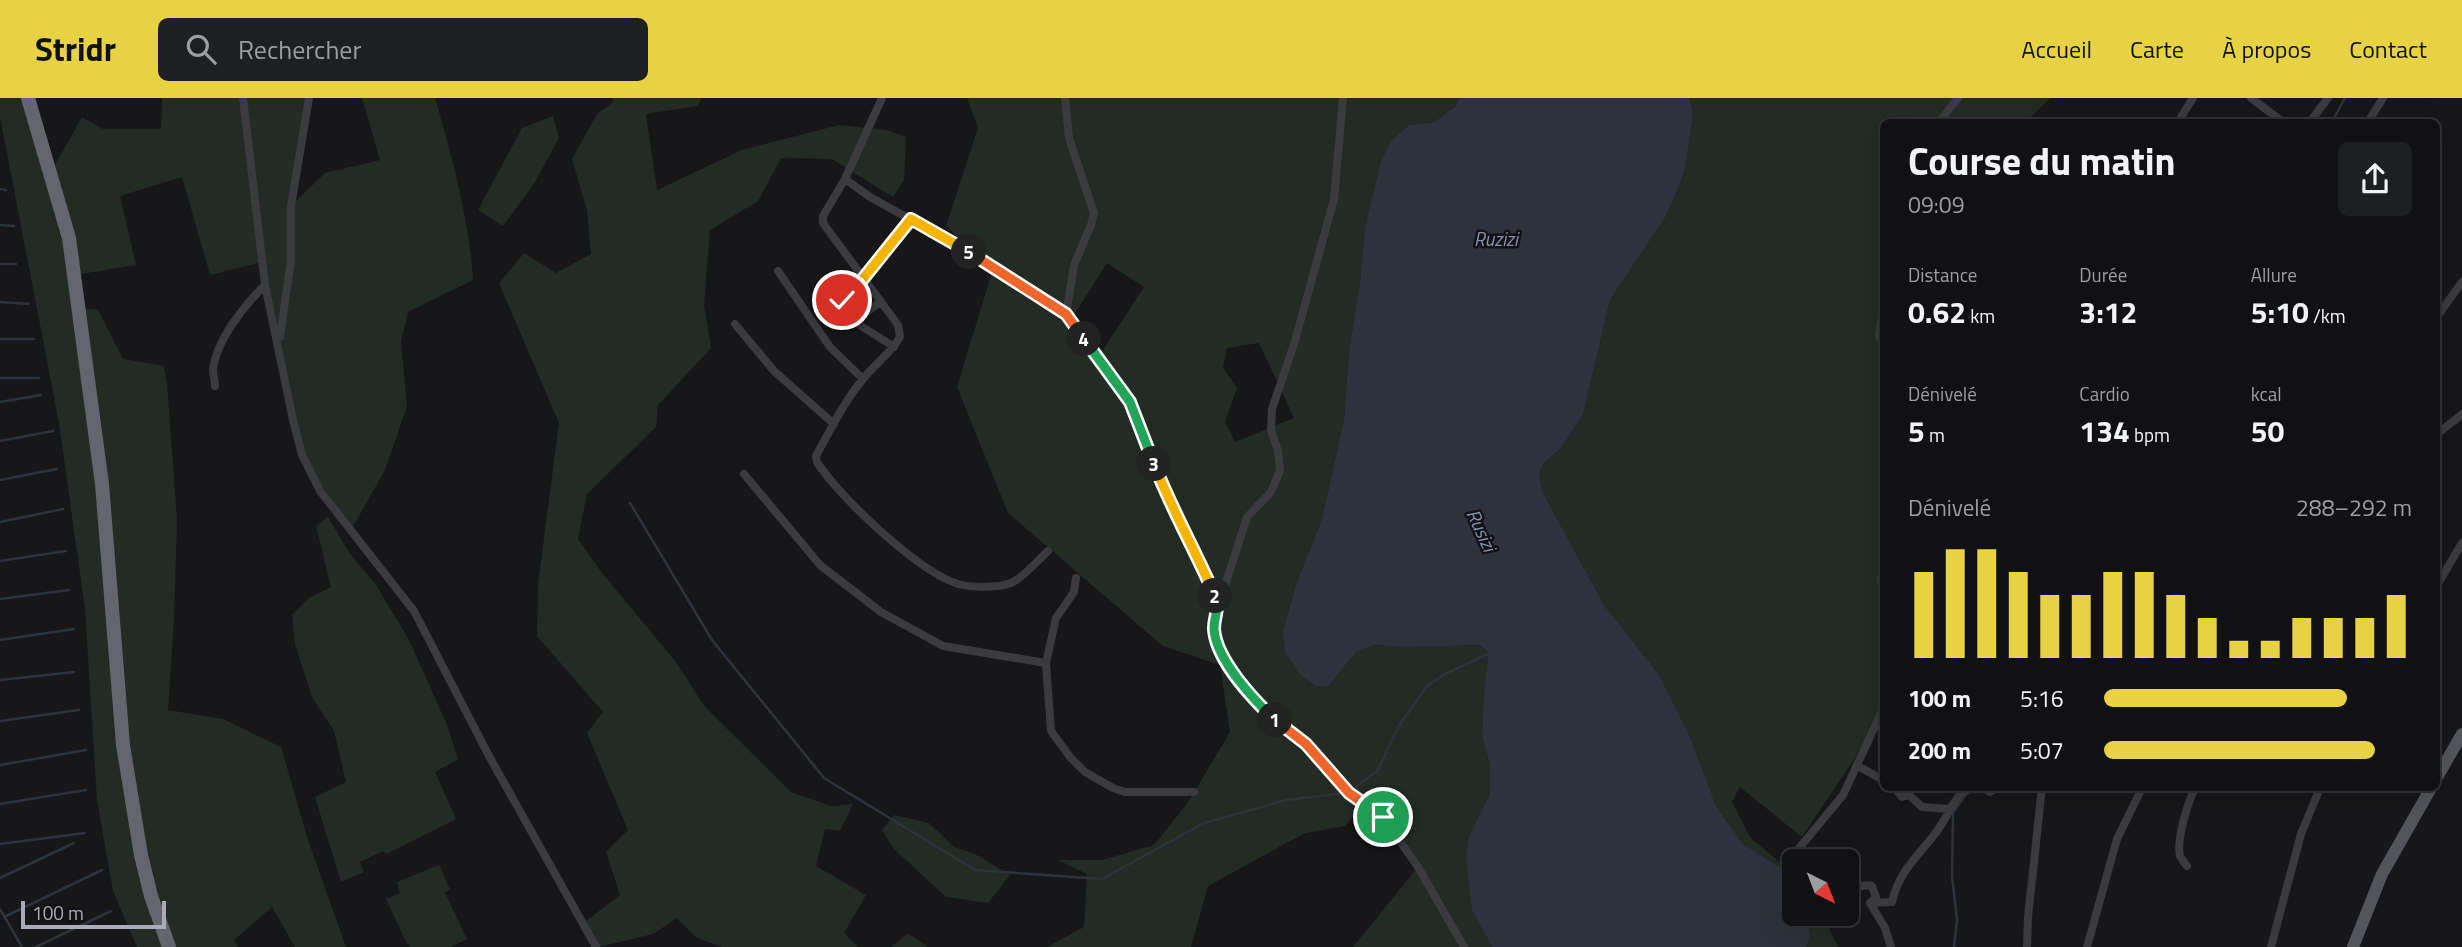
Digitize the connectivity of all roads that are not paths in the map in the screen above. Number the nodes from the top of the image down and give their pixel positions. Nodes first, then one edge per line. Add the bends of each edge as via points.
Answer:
1 (28, 98) edge
2 (243, 98) edge
3 (309, 98) edge
4 (882, 98) edge
5 (1065, 98) edge
6 (1343, 98) edge
7 (1958, 98) edge
8 (2193, 98) edge
9 (2251, 98) edge
10 (2328, 98) edge
11 (2383, 98) edge
12 (1940, 119) edge
13 (2180, 119) edge
14 (2279, 119) edge
15 (2312, 119) edge
16 (2370, 119) edge
17 (845, 179) junction
18 (911, 219) junction
19 (778, 271) dead end
20 (862, 280) junction
21 (2462, 282) edge
22 (265, 285) junction
23 (842, 300) dead end
24 (880, 302) junction
25 (2440, 312) edge
26 (1066, 314) junction
27 (735, 324) dead end
28 (279, 343) junction
29 (894, 348) junction
30 (863, 379) junction
31 (215, 386) dead end
32 (2462, 414) edge
33 (834, 424) junction
34 (2440, 432) edge
35 (744, 474) dead end
36 (2462, 545) edge
37 (1048, 551) dead end
38 (1076, 578) dead end
39 (2440, 581) edge
40 (1219, 605) junction
41 (1046, 663) junction
42 (1880, 716) edge
43 (2462, 734) edge
44 (1858, 766) junction
45 (2440, 772) edge
46 (1880, 778) edge
47 (1897, 791) edge
48 (1966, 791) edge
49 (2042, 791) edge
50 (2141, 791) edge
51 (2194, 791) edge
52 (2319, 791) edge
53 (2429, 791) edge
54 (1194, 792) dead end
55 (1950, 809) junction
56 (1798, 849) edge
57 (2187, 866) dead end
58 (1859, 889) edge
59 (1870, 903) junction
60 (169, 947) edge
61 (596, 947) edge
62 (1464, 947) edge
63 (1891, 947) edge
64 (2027, 947) edge
65 (2087, 947) edge
66 (2271, 947) edge
67 (2353, 947) edge

1 - 60 highway via 69,238 102,484 123,745 141,855
2 - 22 street
3 - 28 street via 291,206 291,260
4 - 17 street
5 - 26 street via 1069,138 1094,213 1074,265
6 - 40 street via 1334,199 1272,409 1271,430 1280,471 1271,492 1247,517
7 - 12 street
8 - 13 street
9 - 14 street
10 - 15 street
11 - 16 street
17 - 18 street
17 - 20 street via 822,218
18 - 20 street
18 - 26 street
19 - 30 street via 830,347
20 - 23 street
20 - 24 street
21 - 25 street
22 - 28 street
22 - 31 street via 242,308 223,342 213,369
24 - 29 street via 899,330
24 - 29 street via 858,324
26 - 40 street via 1130,402 1164,490
27 - 33 street via 774,371
28 - 61 street via 293,420 311,475 414,611
29 - 30 street
30 - 33 street
32 - 34 street
33 - 37 street via 816,456 823,472 881,532 940,575 968,586 1013,583
35 - 41 street via 820,565 881,612 943,646
36 - 39 street
38 - 41 street via 1074,592 1056,618
40 - 62 street via 1214,629 1229,667 1261,707 1306,744 1349,793 1383,817
41 - 54 street via 1051,731 1085,772 1125,792
42 - 44 street
43 - 45 main road
44 - 46 street
44 - 56 street via 1843,795
47 - 55 street via 1922,807
48 - 55 street
49 - 64 street
50 - 65 street via 2117,839
51 - 57 street via 2180,843 2180,856
52 - 66 street via 2301,834
53 - 67 main road via 2382,874
55 - 59 street via 1939,831 1901,875 1892,902
58 - 59 street via 1872,886 1876,897
59 - 63 street

